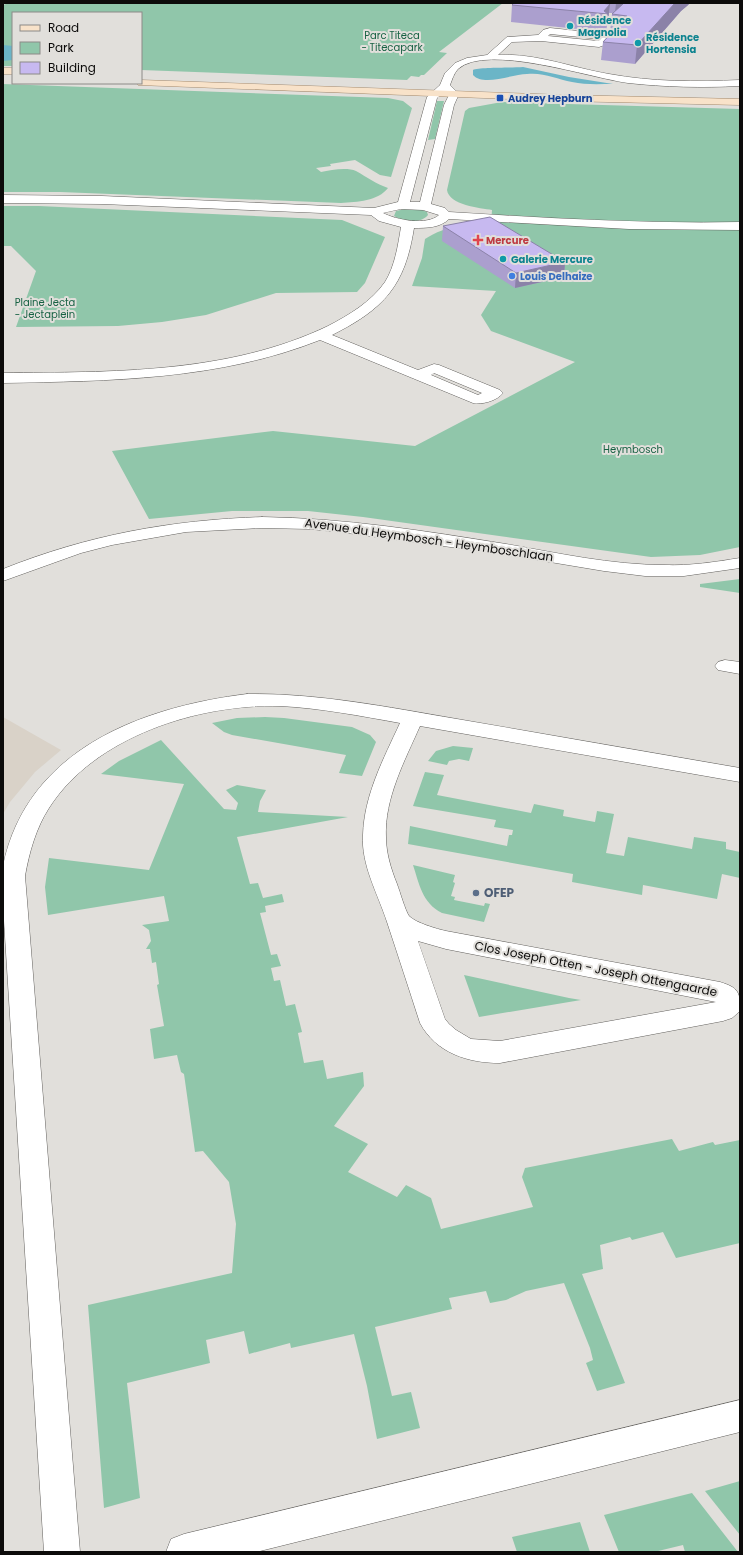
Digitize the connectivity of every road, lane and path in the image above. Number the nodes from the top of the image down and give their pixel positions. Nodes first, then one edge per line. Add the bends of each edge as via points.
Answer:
1 (609, 27) dead end
2 (490, 58) junction
3 (142, 76) edge
4 (142, 83) edge
5 (740, 83) edge
6 (445, 86) junction
7 (435, 93) junction
8 (454, 94) junction
9 (740, 94) edge
10 (740, 102) edge
11 (3, 199) edge
12 (403, 206) junction
13 (425, 206) junction
14 (376, 212) junction
15 (446, 215) junction
16 (408, 224) junction
17 (740, 226) edge
18 (320, 335) junction
19 (419, 375) dead end
20 (3, 378) edge
21 (740, 563) edge
22 (3, 575) edge
23 (413, 718) junction
24 (740, 775) edge
25 (399, 921) junction
26 (740, 1416) edge
27 (62, 1552) edge
28 (184, 1552) edge

1 - 2 street via 601,36 607,37 599,44 541,38 510,39
2 - 5 street via 521,59 608,77 649,82
2 - 6 street via 466,61 454,67 449,72
3 - 6 main road
4 - 7 main road
6 - 7 street
6 - 8 street
6 - 9 main road
7 - 8 main road
7 - 12 street
8 - 10 main road
8 - 13 street via 449,105
11 - 14 street via 102,200
12 - 13 street
12 - 14 street via 386,207
13 - 15 street via 440,210
14 - 16 street via 389,221
15 - 16 street via 443,219 430,223
15 - 17 street via 650,226
16 - 18 street via 400,261 390,284 366,309
18 - 19 street
18 - 20 street via 250,358 179,370 115,376
21 - 22 street, Avenue du Heymbosch - Heymboschlaan via 702,569 649,570 331,525 264,522 194,527 128,537 59,554
23 - 24 street
23 - 25 street, Clos Joseph Otten - Joseph Ottengaarde via 387,780 378,808 374,836 379,866
23 - 27 street via 279,700 221,704 164,717 112,740 68,772 40,803 23,838 13,876
25 - 25 street, Clos Joseph Otten - Joseph Ottengaarde via 433,1023 448,1040 473,1050 500,1052 723,1011 730,1005 728,996 720,992 446,940 413,930
26 - 28 street

